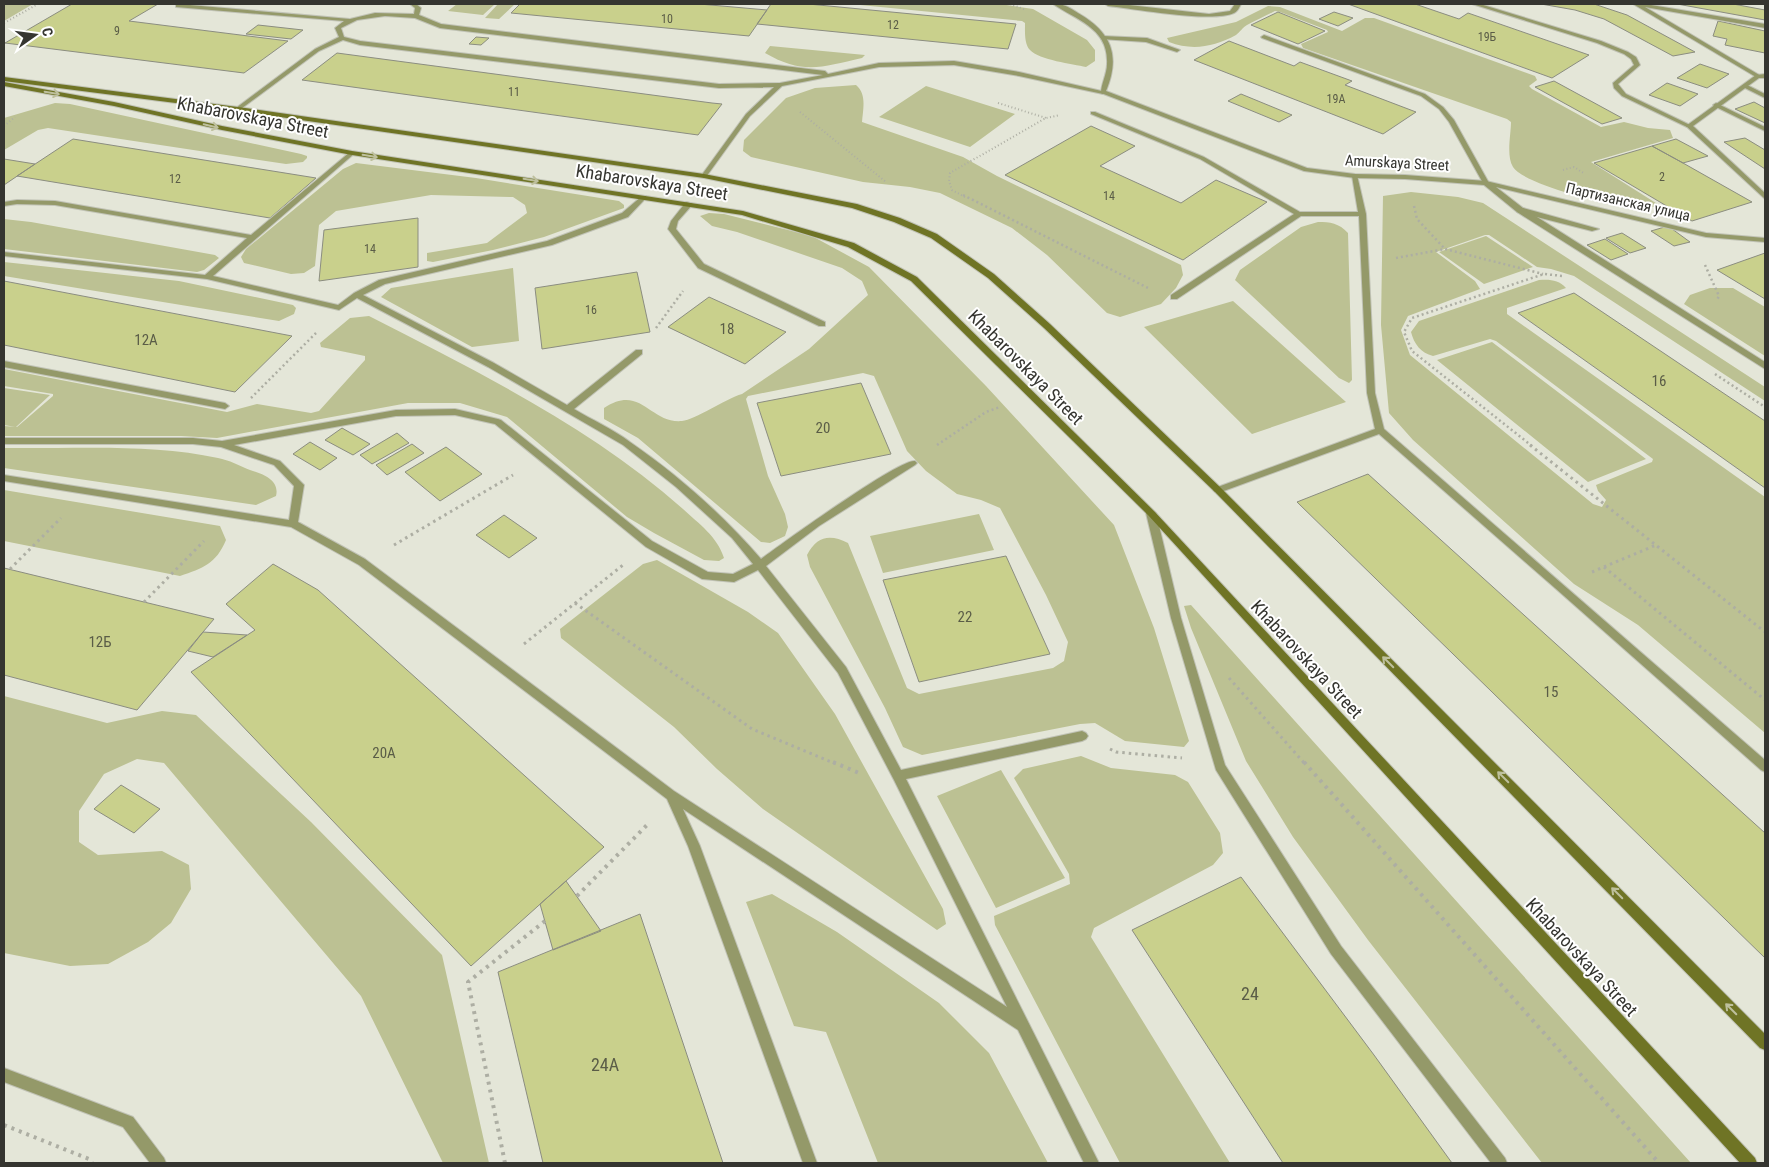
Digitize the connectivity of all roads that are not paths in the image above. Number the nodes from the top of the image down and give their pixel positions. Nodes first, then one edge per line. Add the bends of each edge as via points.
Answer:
1 (413, 4) edge
2 (1056, 4) edge
3 (1108, 4) edge
4 (1238, 4) edge
5 (1475, 4) edge
6 (1637, 4) edge
7 (178, 6) dead end
8 (416, 16) junction
9 (348, 20) junction
10 (1765, 26) edge
11 (1264, 37) dead end
12 (342, 38) junction
13 (1103, 38) junction
14 (1177, 50) dead end
15 (834, 74) junction
16 (1758, 76) junction
17 (1765, 76) edge
18 (4, 79) edge
19 (4, 84) edge
20 (780, 85) junction
21 (1745, 86) junction
22 (1103, 92) junction
23 (1765, 96) edge
24 (1716, 105) junction
25 (238, 109) junction
26 (1093, 113) road end
27 (1689, 126) junction
28 (1765, 130) edge
29 (352, 153) junction
30 (704, 176) junction
31 (1355, 176) junction
32 (1486, 183) junction
33 (644, 197) junction
34 (1765, 197) edge
35 (4, 204) edge
36 (688, 204) junction
37 (1520, 210) junction
38 (1299, 214) junction
39 (1362, 214) junction
40 (1595, 229) dead end
41 (253, 237) junction
42 (1765, 240) edge
43 (4, 254) edge
44 (207, 277) junction
45 (357, 295) junction
46 (1174, 297) road end
47 (822, 324) dead end
48 (639, 352) road end
49 (4, 364) edge
50 (1765, 366) edge
51 (225, 406) road end
52 (567, 410) junction
53 (1380, 430) junction
54 (4, 441) edge
55 (222, 444) junction
56 (912, 463) dead end
57 (4, 478) edge
58 (1218, 490) junction
59 (1151, 513) junction
60 (293, 524) junction
61 (760, 565) junction
62 (1082, 736) dead end
63 (1765, 767) edge
64 (898, 776) junction
65 (671, 795) junction
66 (1024, 1026) junction
67 (1765, 1043) edge
68 (4, 1075) edge
69 (159, 1163) edge
70 (810, 1163) edge
71 (1092, 1163) edge
72 (1500, 1163) edge
73 (1750, 1163) edge

1 - 8 street via 418,8
2 - 13 street via 1094,26
3 - 4 street via 1210,16 1232,12
5 - 27 street via 1626,53 1634,58 1637,65 1616,84 1617,88 1624,95
6 - 10 street
6 - 16 street
7 - 9 street
8 - 9 street via 374,15
8 - 15 street via 440,26
9 - 12 street via 338,28
11 - 32 street via 1423,95 1441,108 1452,122
12 - 20 street, Amurskaya Street via 360,43 719,86
12 - 25 street via 317,50
13 - 14 street via 1147,40
13 - 22 street via 1110,53 1110,74
15 - 20 street, Amurskaya Street
15 - 22 street, Amurskaya Street via 879,65 954,63
16 - 17 street
16 - 21 street
18 - 25 main road, Khabarovskaya Street
19 -> 29 main road, Khabarovskaya Street
20 - 30 street via 748,116
21 - 23 street
21 - 24 street
22 - 31 street, Amurskaya Street via 1306,170
24 - 27 street
24 - 28 street
25 - 30 main road, Khabarovskaya Street
26 - 38 street via 1202,158
27 - 34 street
29 -> 33 main road, Khabarovskaya Street
29 - 41 street
30 - 58 main road, Khabarovskaya Street via 854,206 934,236 1005,288
31 - 32 street, Amurskaya Street
31 - 39 street
32 - 37 street
32 - 42 street, Партизанская улица via 1706,235
33 - 36 main road, Khabarovskaya Street
33 - 45 street via 625,215 548,243 391,280
35 - 41 street via 55,203
36 - 47 street via 672,229 701,266
36 - 59 main road, Khabarovskaya Street via 743,213 851,245 914,279
37 - 40 street
37 - 50 street
38 - 39 street
38 - 46 street
39 - 53 street via 1371,393
41 - 44 street
43 - 44 street
44 - 45 street via 339,308
45 - 52 street via 491,365
48 - 52 street
49 - 51 street
52 - 61 street via 626,443 679,485 735,536
53 - 58 street
53 - 63 street
54 - 55 street via 193,441
55 - 60 street via 276,463 299,485
55 - 61 street via 396,413 455,412 498,422 648,544 706,576 734,578
56 - 61 street via 816,524
57 - 60 street
67 -> 58 main road, Khabarovskaya Street
59 - 72 street via 1176,618 1220,766 1336,950
59 - 73 main road, Khabarovskaya Street
60 - 65 street via 362,562
61 - 64 street via 842,670
62 - 64 street
64 - 66 street
65 - 66 street
65 - 70 street via 694,846
66 - 71 street
68 - 69 street via 128,1122

